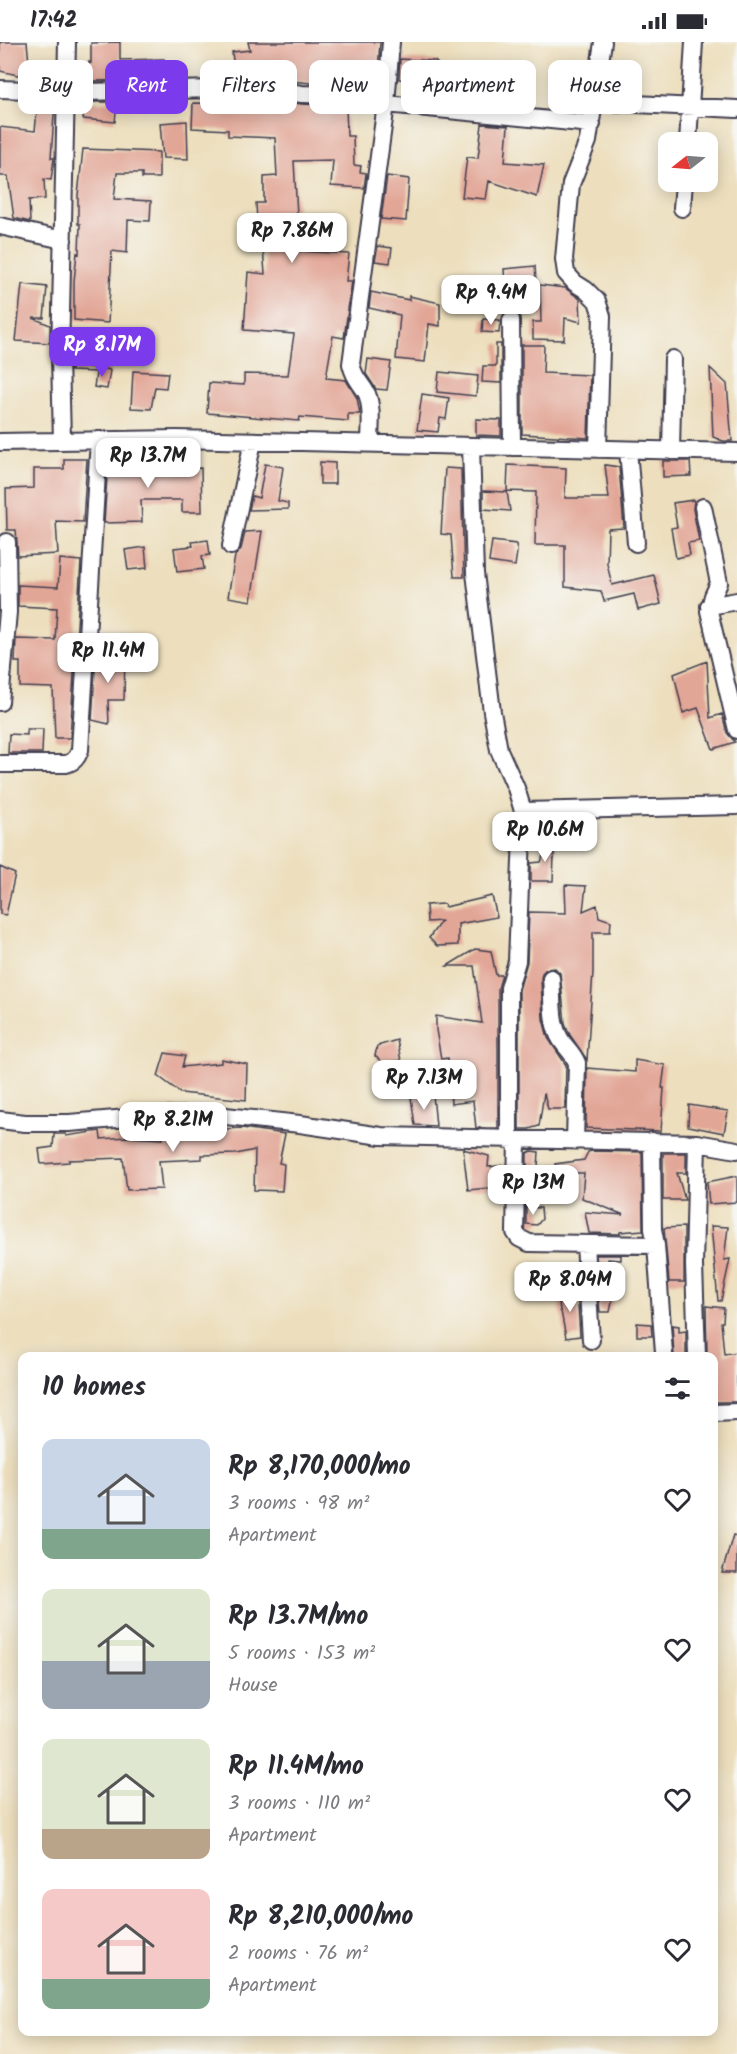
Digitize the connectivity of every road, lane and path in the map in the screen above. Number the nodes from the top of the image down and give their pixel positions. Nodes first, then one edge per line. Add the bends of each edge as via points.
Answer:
1 (68, 42) edge
2 (391, 42) edge
3 (603, 42) edge
4 (694, 42) edge
5 (67, 60) edge
6 (601, 60) edge
7 (389, 67) edge
8 (0, 89) edge
9 (18, 89) edge
10 (93, 92) edge
11 (309, 94) edge
12 (389, 104) edge
13 (642, 104) edge
14 (692, 106) junction
15 (737, 109) edge
16 (66, 114) edge
17 (385, 114) edge
18 (593, 114) edge
19 (592, 124) junction
20 (689, 132) edge
21 (683, 192) edge
22 (682, 208) dead end
23 (0, 226) edge
24 (63, 240) junction
25 (511, 320) dead end
26 (673, 359) dead end
27 (99, 440) junction
28 (62, 441) junction
29 (253, 441) junction
30 (0, 442) edge
31 (370, 443) junction
32 (471, 446) junction
33 (512, 447) junction
34 (598, 449) junction
35 (628, 450) junction
36 (671, 451) junction
37 (737, 452) edge
38 (703, 507) dead end
39 (7, 542) dead end
40 (636, 543) dead end
41 (231, 546) dead end
42 (737, 601) edge
43 (709, 606) junction
44 (0, 702) edge
45 (737, 730) edge
46 (0, 764) edge
47 (737, 806) edge
48 (523, 811) junction
49 (551, 978) dead end
50 (0, 1120) edge
51 (513, 1140) junction
52 (575, 1141) junction
53 (652, 1141) junction
54 (697, 1143) junction
55 (737, 1150) edge
56 (585, 1244) junction
57 (656, 1245) junction
58 (591, 1340) dead end
59 (664, 1352) edge
60 (697, 1352) edge
61 (737, 1412) edge
62 (718, 1413) edge

1 - 5 street
2 - 7 street
3 - 6 street
4 - 14 street
8 - 9 street
10 - 11 street via 259,88
12 - 19 street
13 - 14 street
14 - 15 street
14 - 20 street
16 - 24 street
17 - 31 street via 351,364 369,402
18 - 19 street
19 - 34 street via 572,184 564,259 566,273 597,301 602,316
21 - 22 street
23 - 24 street
24 - 28 street
25 - 33 street
26 - 36 street
27 - 28 street
27 - 29 street
27 - 46 street via 78,757 66,765
28 - 30 street
29 - 31 street
29 - 41 street
31 - 32 street
32 - 33 street
32 - 48 street via 475,573 492,712 499,750
33 - 34 street
34 - 35 street
35 - 36 street
35 - 40 street
36 - 37 street
38 - 43 street via 719,583
39 - 44 street via 8,612
42 - 43 street
43 - 45 street
47 - 48 street
48 - 51 street via 517,961 509,988
49 - 52 street via 556,1027 578,1063
50 - 51 street via 69,1123 216,1115 381,1136
51 - 52 street
51 - 56 street via 515,1232 519,1238 529,1243
52 - 53 street
53 - 54 street
53 - 57 street
54 - 55 street
54 - 60 street
56 - 57 street
56 - 58 street
57 - 59 street
61 - 62 street

